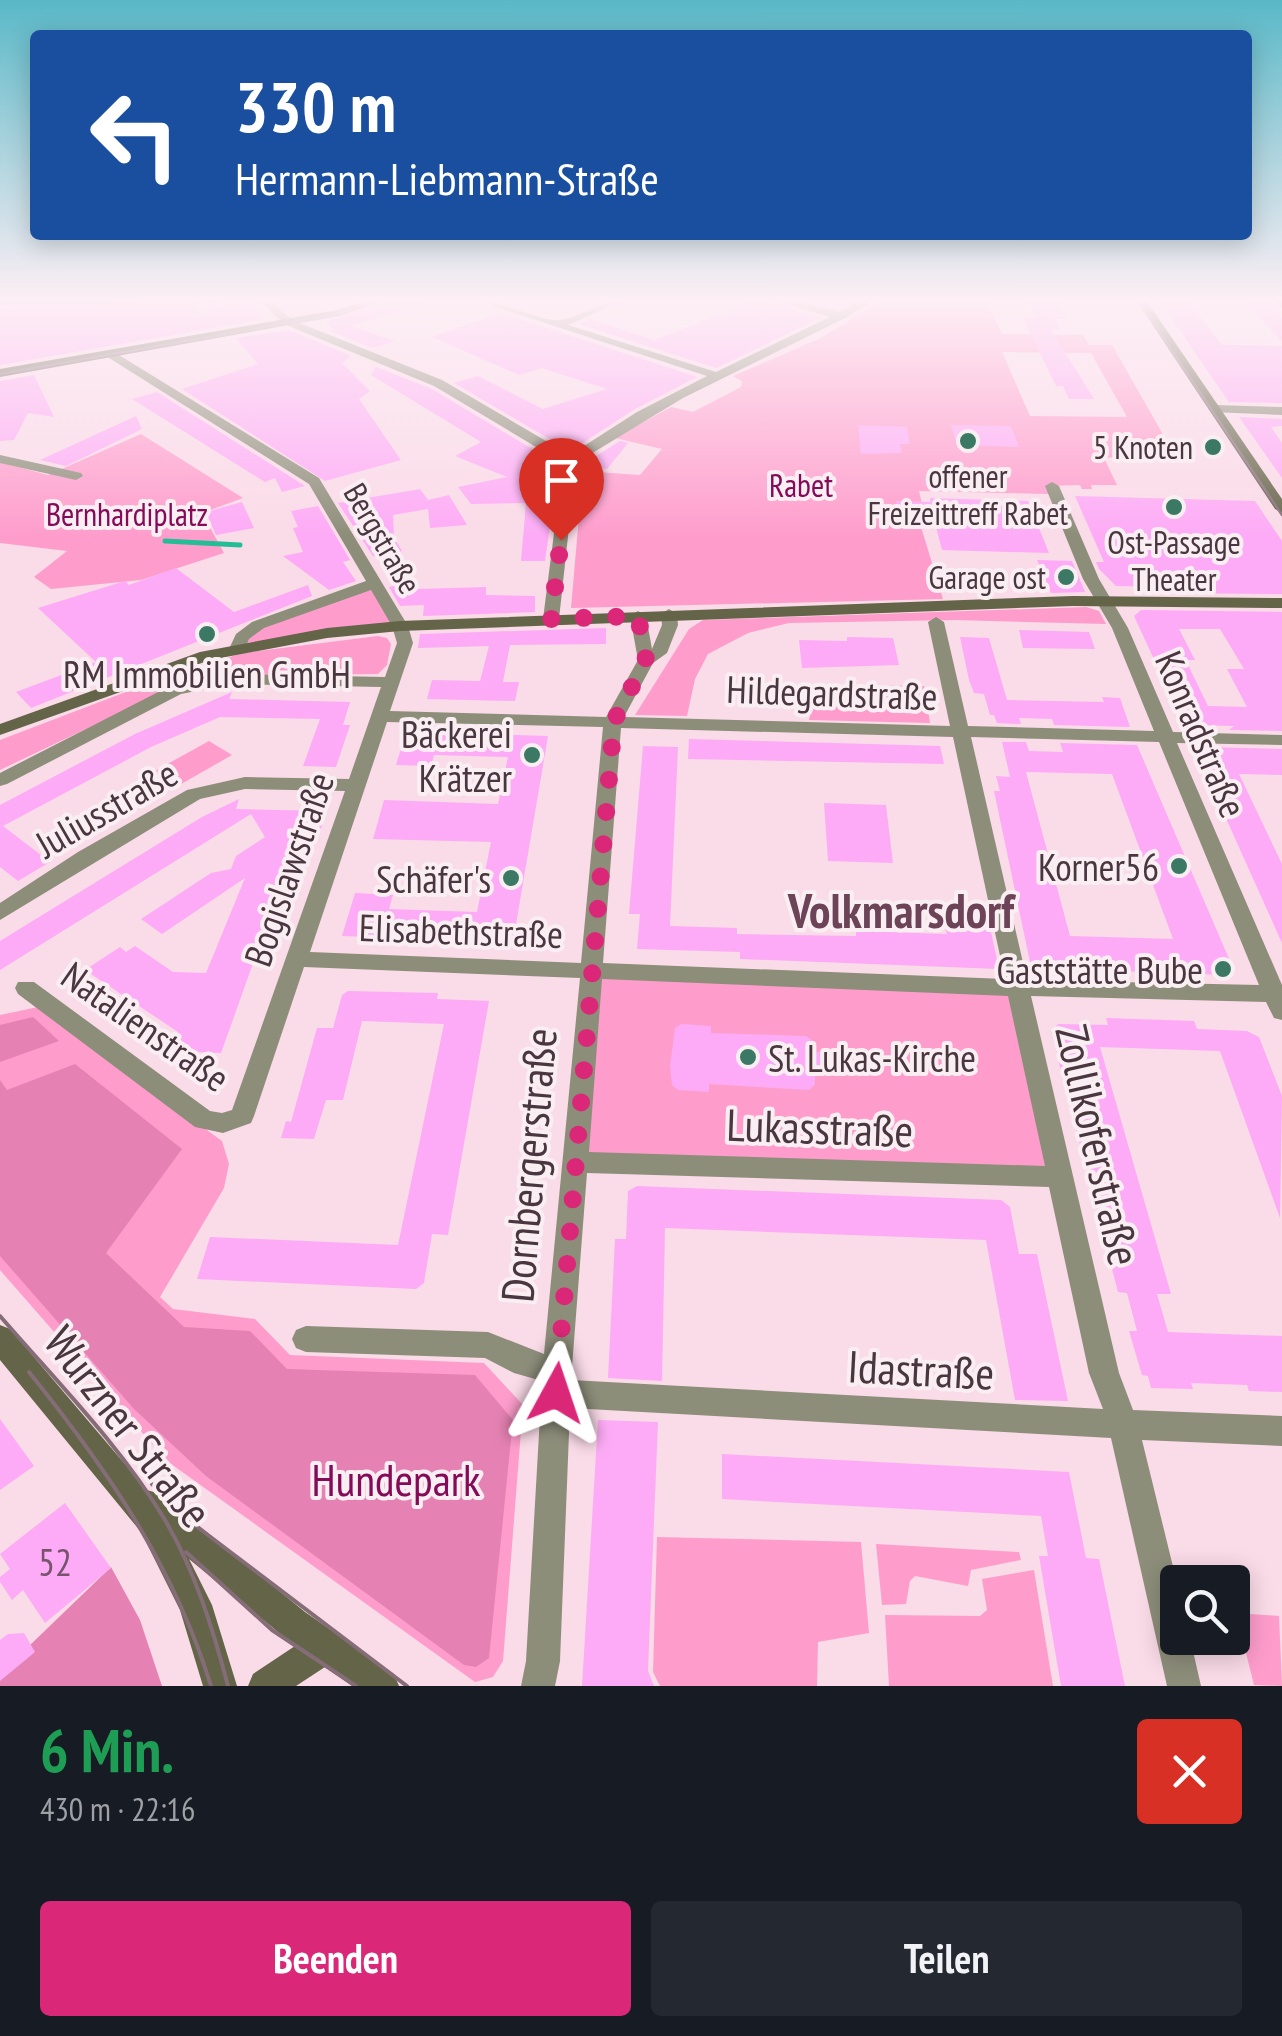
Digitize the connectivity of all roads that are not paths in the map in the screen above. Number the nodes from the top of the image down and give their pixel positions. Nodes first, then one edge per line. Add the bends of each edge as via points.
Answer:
1 (150, 379) edge
2 (427, 379) edge
3 (713, 379) edge
4 (1194, 379) edge
5 (1215, 409) junction
6 (1282, 411) edge
7 (0, 459) edge
8 (570, 461) junction
9 (76, 476) dead end
10 (1052, 486) dead end
11 (1282, 509) edge
12 (372, 584) junction
13 (1105, 600) junction
14 (1282, 603) edge
15 (654, 615) junction
16 (551, 619) junction
17 (936, 622) dead end
18 (400, 626) junction
19 (237, 649) junction
20 (646, 660) junction
21 (392, 682) junction
22 (380, 716) junction
23 (614, 721) junction
24 (0, 730) edge
25 (961, 730) junction
26 (1165, 737) junction
27 (1282, 740) edge
28 (0, 780) edge
29 (356, 785) junction
30 (5, 903) edge
31 (296, 960) junction
32 (594, 970) junction
33 (26, 988) dead end
34 (1017, 988) junction
35 (1279, 1000) edge
36 (222, 1123) joint
37 (576, 1162) junction
38 (1060, 1177) junction
39 (0, 1338) edge
40 (306, 1339) dead end
41 (556, 1382) junction
42 (1122, 1424) junction
43 (1282, 1431) edge
44 (117, 1477) junction
45 (324, 1646) junction
46 (220, 1686) edge
47 (265, 1686) edge
48 (382, 1686) edge
49 (538, 1686) edge
50 (1184, 1686) edge

1 - 12 street, Bergstraße via 314,481
2 - 8 street
3 - 8 street
4 - 5 street
5 - 6 street
5 - 11 street
7 - 9 street
8 - 16 street
10 - 13 street, Konradstraße
12 - 18 street, Bergstraße
12 - 19 street via 258,625
13 - 14 street
13 - 15 street
13 - 26 street, Konradstraße
15 - 16 street
15 - 20 street
15 - 20 street, Dornbergerstraße via 670,625 659,653
16 - 18 street
17 - 25 street, Zollikoferstraße
18 - 19 street
18 - 21 street, Bogislawstraße via 405,643
19 - 24 street
20 - 23 street, Dornbergerstraße
21 - 22 street, Bogislawstraße
21 - 28 street via 232,679 176,690
22 - 23 street, Hildegardstraße
22 - 29 street, Bogislawstraße
23 - 25 street, Hildegardstraße
23 - 32 street, Dornbergerstraße
25 - 26 street, Hildegardstraße
25 - 34 street, Zollikoferstraße
26 - 27 street, Hildegardstraße
26 - 35 street, Konradstraße
29 - 30 street, Juliusstraße via 245,783 194,794
29 - 31 street, Bogislawstraße
31 - 32 street, Elisabethstraße
31 - 36 street, Bogislawstraße via 242,1116
32 - 34 street, Elisabethstraße
32 - 37 street, Dornbergerstraße
33 - 36 street, Natalienstraße via 204,1120
34 - 35 street, Elisabethstraße
34 - 38 street, Zollikoferstraße
37 - 38 street, Lukasstraße
37 - 41 street, Dornbergerstraße
38 - 42 street, Zollikoferstraße via 1104,1373
39 - 44 street, Wurzner Straße
40 - 41 street via 488,1345
41 - 42 street, Idastraße
41 - 49 street, Dornbergerstraße
42 - 43 street, Idastraße
42 - 50 street, Zollikoferstraße
44 - 45 street
44 - 46 street, Wurzner Straße via 174,1559
45 - 47 street
45 - 48 street

